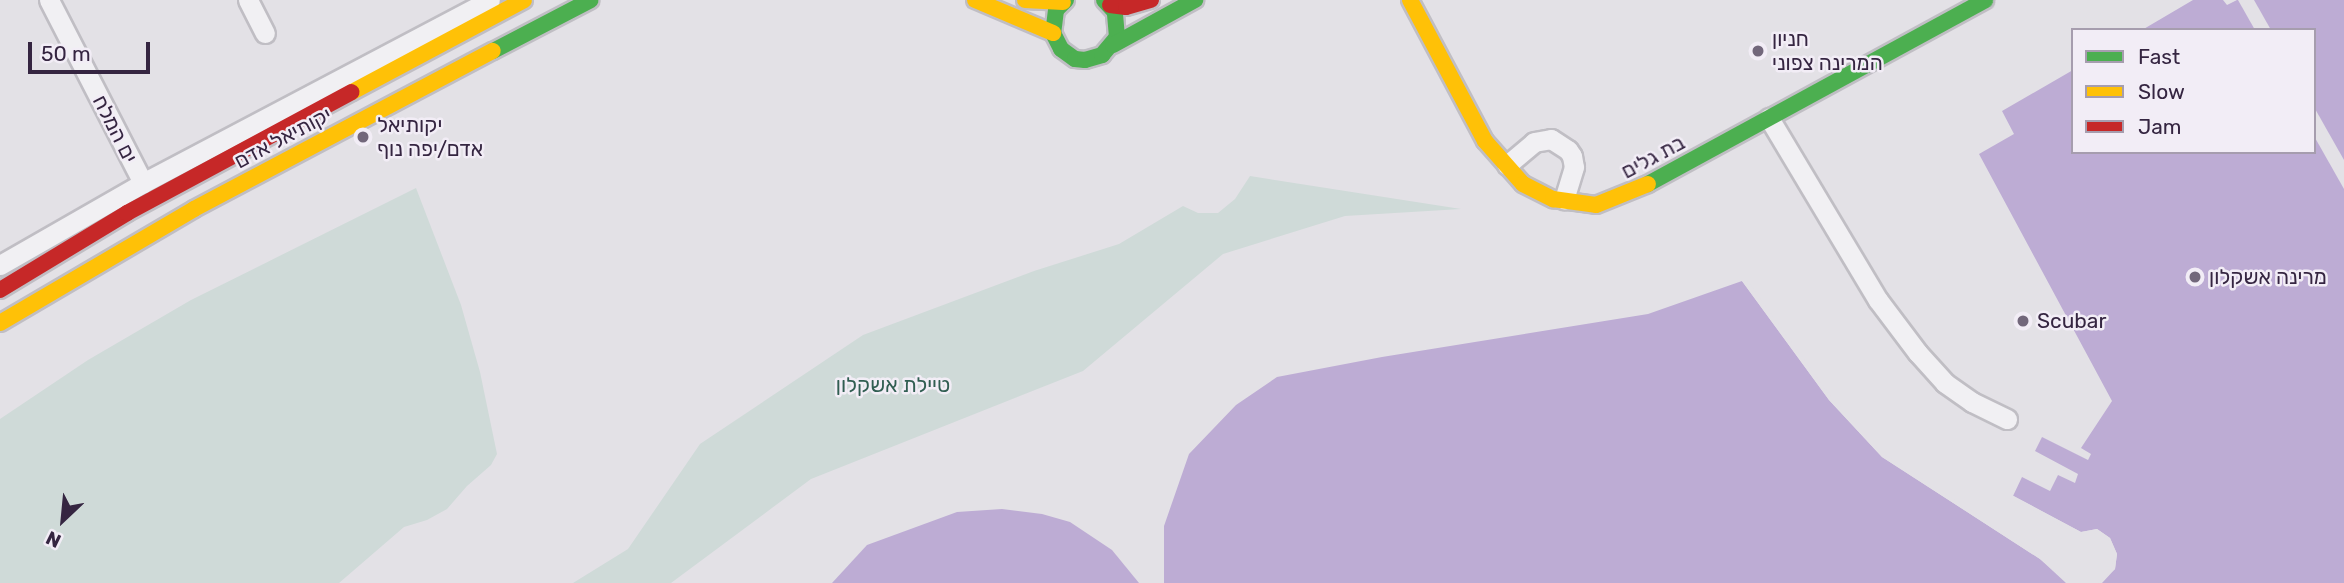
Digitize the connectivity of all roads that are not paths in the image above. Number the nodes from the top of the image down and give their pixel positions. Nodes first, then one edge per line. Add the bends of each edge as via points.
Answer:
1 (49, 0) edge
2 (248, 0) edge
3 (491, 0) edge
4 (524, 0) edge
5 (591, 0) edge
6 (975, 0) edge
7 (1025, 0) edge
8 (1151, 0) edge
9 (1195, 0) edge
10 (1410, 0) edge
11 (1984, 0) edge
12 (1065, 1) edge
13 (1107, 3) edge
14 (265, 33) dead end
15 (1053, 33) junction
16 (1113, 45) junction
17 (1769, 118) junction
18 (1507, 165) junction
19 (143, 183) junction
20 (1564, 200) junction
21 (0, 265) edge
22 (0, 290) edge
23 (0, 323) edge
24 (2007, 419) dead end

1 - 19 street, ים המלח
2 - 14 street
3 - 19 street
4 - 22 main road, יקותיאל אדם via 127,213
5 - 23 main road, יקותיאל אדם via 228,191
6 - 15 main road
7 - 12 main road
8 - 13 main road via 1126,6
9 - 16 main road
10 - 18 main road, בת גלים via 1485,141
11 - 17 main road, בת גלים
12 - 15 main road via 1056,10
13 - 16 main road via 1118,20
15 - 16 main road via 1061,50 1076,59 1094,59
17 - 20 main road, בת גלים via 1629,194 1596,205
17 - 24 street via 1878,300 1918,353 1945,383
18 - 20 main road, בת גלים via 1522,184
18 - 20 street via 1534,142 1551,139 1572,156 1574,167
19 - 21 street

